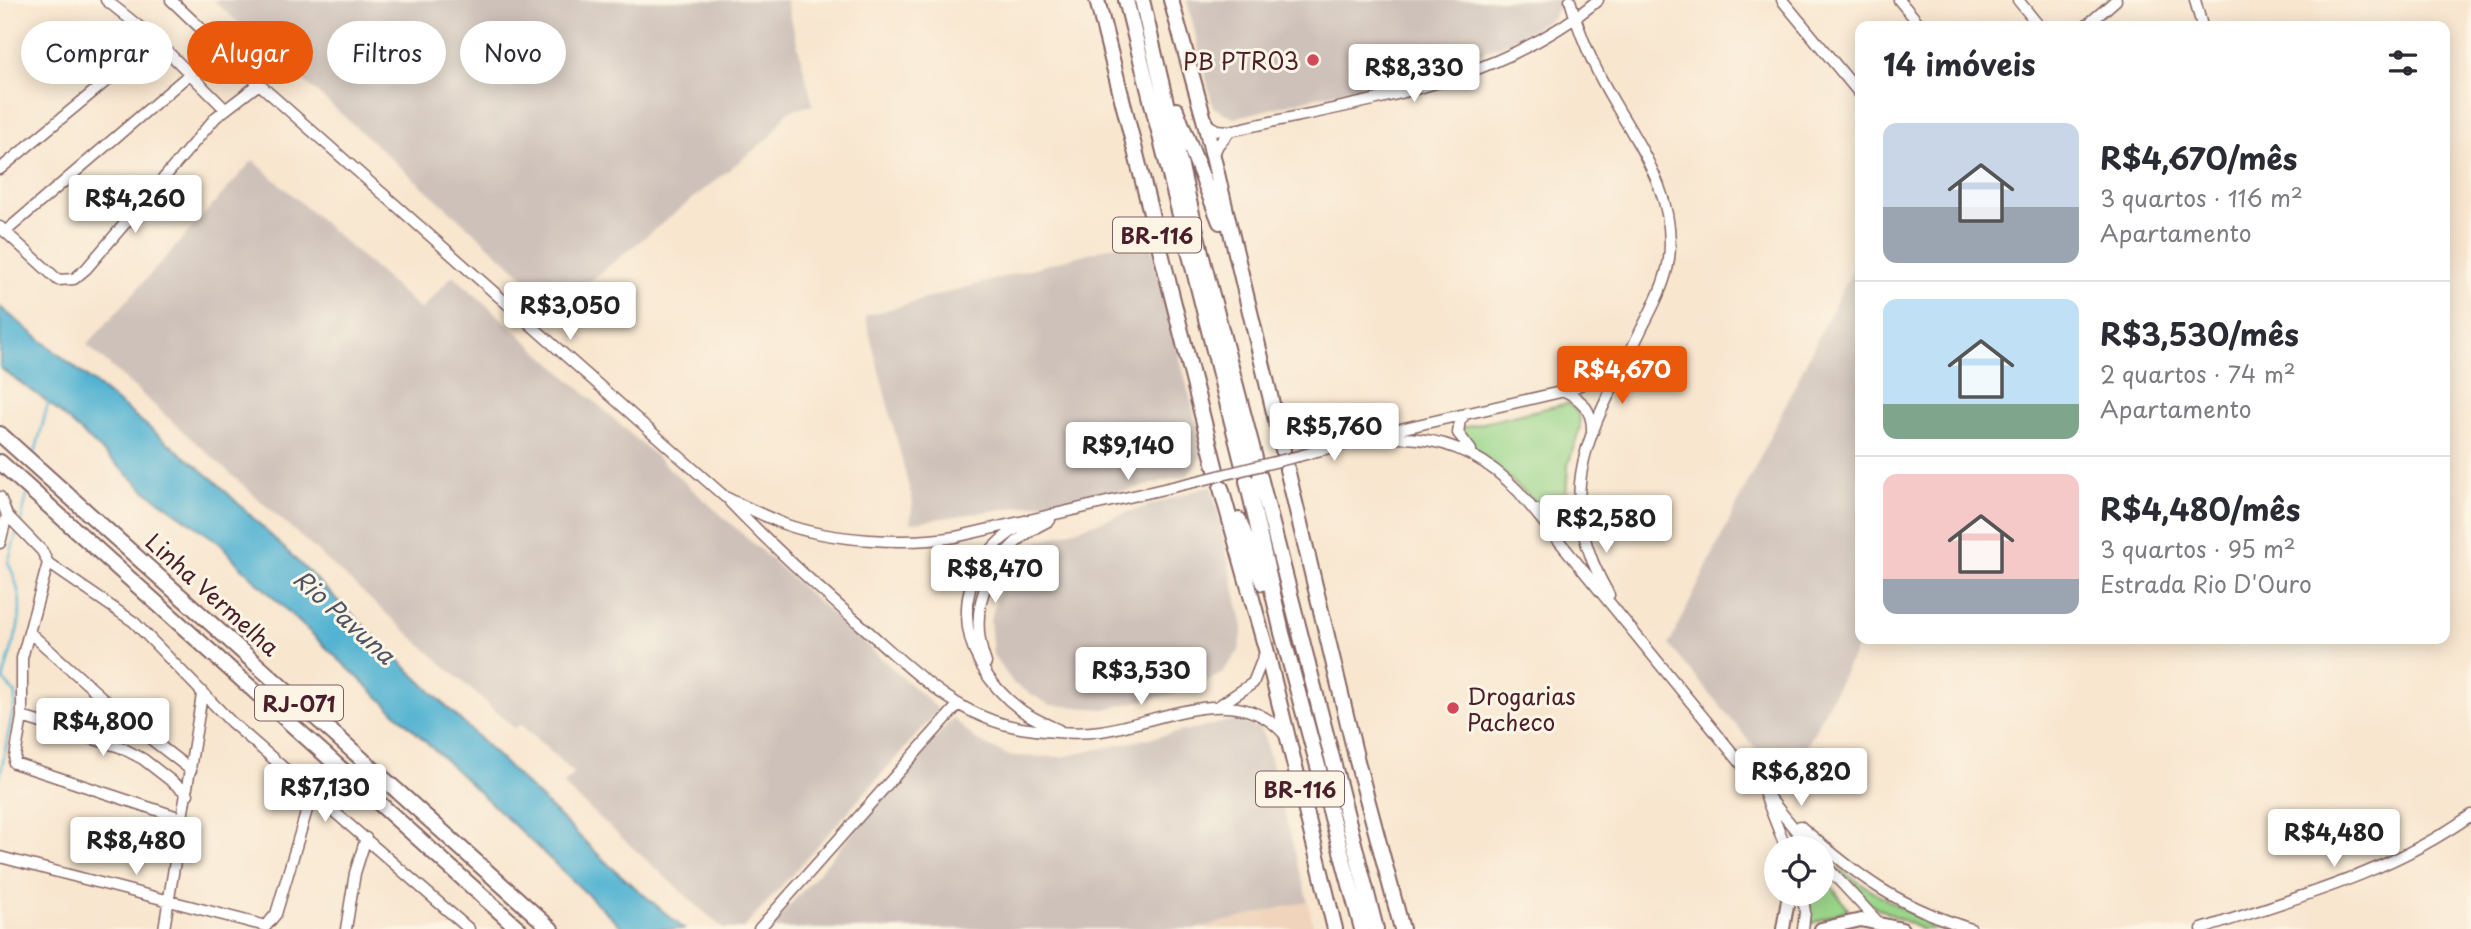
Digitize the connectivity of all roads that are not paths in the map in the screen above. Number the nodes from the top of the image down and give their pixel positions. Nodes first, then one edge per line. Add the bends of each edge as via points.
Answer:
1 (106, 0) edge
2 (1097, 0) edge
3 (1126, 0) edge
4 (1142, 0) edge
5 (1171, 0) edge
6 (1570, 0) edge
7 (1598, 0) edge
8 (1782, 0) edge
9 (1899, 0) edge
10 (2018, 0) edge
11 (2116, 0) edge
12 (2195, 0) edge
13 (175, 2) edge
14 (1575, 19) junction
15 (132, 21) edge
16 (194, 21) edge
17 (1917, 21) edge
18 (2035, 21) edge
19 (2092, 21) edge
20 (2201, 21) edge
21 (173, 57) edge
22 (1158, 65) junction
23 (187, 71) edge
24 (187, 76) edge
25 (103, 84) edge
26 (200, 84) edge
27 (258, 84) edge
28 (260, 84) edge
29 (1855, 88) edge
30 (224, 108) junction
31 (1205, 124) junction
32 (1230, 131) junction
33 (1213, 158) junction
34 (0, 169) edge
35 (3, 229) edge
36 (1238, 265) junction
37 (1623, 368) junction
38 (1565, 391) junction
39 (1470, 411) junction
40 (1592, 431) junction
41 (0, 433) edge
42 (1361, 440) junction
43 (1283, 450) dead end
44 (1476, 454) junction
45 (0, 462) edge
46 (1217, 469) dead end
47 (1287, 469) dead end
48 (0, 496) edge
49 (725, 497) junction
50 (1578, 501) junction
51 (1531, 507) junction
52 (1069, 511) junction
53 (11, 518) junction
54 (1036, 518) junction
55 (0, 543) edge
56 (48, 562) junction
57 (1619, 614) junction
58 (29, 632) junction
59 (1282, 633) junction
60 (1266, 649) junction
61 (992, 679) junction
62 (202, 695) junction
63 (958, 705) junction
64 (1218, 706) junction
65 (22, 717) junction
66 (1066, 733) junction
67 (1288, 738) junction
68 (191, 770) junction
69 (1763, 791) junction
70 (312, 793) junction
71 (188, 794) junction
72 (1786, 814) junction
73 (2471, 815) edge
74 (184, 819) junction
75 (1781, 836) edge
76 (1802, 836) edge
77 (366, 838) junction
78 (3, 858) edge
79 (1384, 860) junction
80 (1834, 875) edge
81 (168, 901) junction
82 (1787, 906) edge
83 (1804, 906) edge
84 (1877, 921) junction
85 (255, 927) edge
86 (164, 929) edge
87 (346, 929) edge
88 (469, 929) edge
89 (519, 929) edge
90 (551, 929) edge
91 (759, 929) edge
92 (1335, 929) edge
93 (1362, 929) edge
94 (1376, 929) edge
95 (1402, 929) edge
96 (1409, 929) edge
97 (1783, 929) edge
98 (1803, 929) edge
99 (1821, 929) edge
100 (1902, 929) edge
101 (1971, 929) edge
102 (2202, 929) edge

1 - 15 street
2 - 46 highway, BR-116
3 - 22 highway, BR-116 via 1249,460
4 - 22 highway, BR-116
5 - 31 highway, BR-116
6 - 14 street
7 - 14 street
8 - 29 street
9 - 17 street
10 - 18 street
11 - 19 street
12 - 20 street
13 - 16 street
14 - 32 street via 1527,48 1479,69
14 - 37 street via 1613,100 1655,170 1669,221 1668,262
21 - 23 street
22 - 36 highway
24 - 35 street
25 - 34 street
26 - 30 street
27 - 30 street
28 - 49 street
30 - 35 street via 74,279 58,280
31 - 32 street
31 - 33 highway, BR-116
32 - 33 street
33 - 36 highway, BR-116
36 - 43 highway, BR-116
37 - 38 street
37 - 40 street
38 - 39 street
38 - 40 street via 1590,412
39 - 42 street
39 - 44 street via 1460,420 1458,433
40 - 50 street via 1579,471
41 - 90 highway, Linha Vermelha / RJ-071
42 - 44 street via 1423,440
42 - 52 street, bridge
44 - 51 street via 1504,475
45 - 89 highway, Linha Vermelha / RJ-071
47 - 79 highway, BR-116
48 - 53 street
49 - 54 street via 807,530 904,541 955,537
49 - 63 street via 835,603
50 - 51 street via 1559,515
50 - 57 street via 1594,570
51 - 57 street
52 - 54 street
52 - 61 street via 1011,546 985,584 979,628
53 - 55 street
53 - 56 street
54 - 61 street via 998,543 969,590 965,611 968,636
56 - 58 street
56 - 62 street via 134,622
57 - 69 street
58 - 65 street via 22,658
58 - 68 street
59 - 60 highway, BR-116 via 1223,487
59 - 93 highway, BR-116
59 - 94 highway, BR-116 via 1253,479
60 - 64 street via 1253,683
60 - 67 highway, BR-116
61 - 66 street via 1020,709
62 - 68 street
62 - 70 street
63 - 66 street via 1009,726
63 - 91 street
64 - 66 street via 1104,730
64 - 67 street via 1260,712
65 - 71 street via 120,747
65 - 74 street via 14,763
67 - 92 highway, BR-116
68 - 71 street
69 - 72 street
69 - 75 street
70 - 77 street
70 - 85 street via 276,914 266,926
71 - 74 street
72 - 76 street
72 - 101 street via 1835,858 1886,894 1915,910
73 - 102 street via 2379,869
74 - 81 street
77 - 87 street
77 - 88 street
78 - 81 street
79 - 95 highway, BR-116
79 - 96 main road
80 - 84 street
81 - 85 street
81 - 86 street
82 - 97 main road
83 - 98 street
84 - 99 main road via 1845,921
84 - 100 main road

